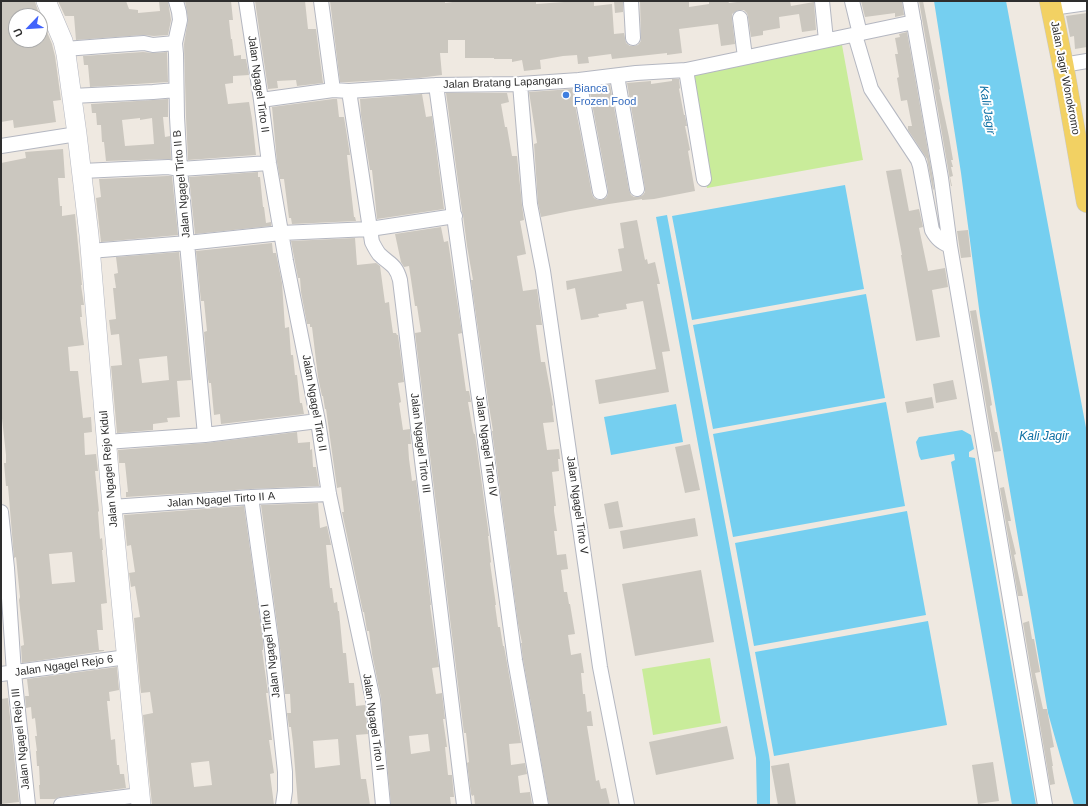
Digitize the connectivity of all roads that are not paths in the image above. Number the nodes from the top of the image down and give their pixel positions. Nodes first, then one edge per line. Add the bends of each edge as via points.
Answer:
1 (46, 1) edge
2 (176, 1) edge
3 (246, 1) edge
4 (321, 1) edge
5 (631, 1) edge
6 (822, 1) edge
7 (852, 1) edge
8 (910, 1) edge
9 (1087, 3) edge
10 (1051, 5) edge
11 (740, 18) dead end
12 (914, 22) junction
13 (858, 34) junction
14 (633, 38) dead end
15 (826, 40) junction
16 (175, 43) junction
17 (65, 49) junction
18 (745, 57) junction
19 (1087, 60) edge
20 (1063, 65) junction
21 (686, 70) junction
22 (617, 76) junction
23 (579, 80) junction
24 (520, 84) junction
25 (436, 85) junction
26 (176, 90) junction
27 (334, 90) junction
28 (349, 91) junction
29 (72, 96) junction
30 (261, 100) junction
31 (77, 134) junction
32 (1, 146) edge
33 (269, 163) junction
34 (180, 169) junction
35 (82, 172) junction
36 (704, 179) dead end
37 (637, 189) dead end
38 (600, 192) dead end
39 (1087, 202) edge
40 (455, 216) junction
41 (370, 229) junction
42 (281, 234) junction
43 (187, 243) junction
44 (950, 246) junction
45 (90, 251) junction
46 (318, 421) junction
47 (205, 435) junction
48 (106, 442) junction
49 (329, 494) junction
50 (252, 497) junction
51 (112, 507) junction
52 (1, 512) edge
53 (4, 580) edge
54 (127, 657) junction
55 (8, 674) edge
56 (140, 800) edge
57 (28, 805) edge
58 (61, 805) edge
59 (284, 805) edge
60 (383, 805) edge
61 (464, 805) edge
62 (541, 805) edge
63 (626, 805) edge
64 (1045, 805) edge

1 - 17 main road, Jalan Ngagel Rejo Kidul
2 - 16 street, Jalan Ngagel Tirto II B via 180,20
3 - 30 street, Jalan Ngagel Tirto II
4 - 27 street
5 - 14 street
6 - 15 street
7 - 13 street
8 - 12 street
9 - 10 street
10 - 20 main road, Jalan Jagir Wonokromo
11 - 18 street
12 - 13 street, Jalan Bratang Lapangan
12 - 44 street
13 - 15 street, Jalan Bratang Lapangan
13 - 44 street via 871,88 918,160 932,230 936,237
15 - 18 street, Jalan Bratang Lapangan
16 - 17 street
16 - 26 street, Jalan Ngagel Tirto II B
17 - 29 main road, Jalan Ngagel Rejo Kidul
18 - 21 street, Jalan Bratang Lapangan
19 - 20 street
20 - 39 main road, Jalan Jagir Wonokromo
21 - 22 street, Jalan Bratang Lapangan
21 - 36 street
22 - 23 street, Jalan Bratang Lapangan
22 - 37 street
23 - 24 street, Jalan Bratang Lapangan
23 - 38 street
24 - 25 street, Jalan Bratang Lapangan
24 - 63 street, Jalan Ngagel Tirto V via 530,204 543,271 600,667
25 - 28 street, Jalan Bratang Lapangan
25 - 40 street, Jalan Ngagel Tirto IV
26 - 29 street
26 - 34 street, Jalan Ngagel Tirto II B
27 - 28 street, Jalan Bratang Lapangan
27 - 30 street, Jalan Bratang Lapangan
28 - 41 street, Jalan Ngagel Tirto III
29 - 31 main road, Jalan Ngagel Rejo Kidul
30 - 33 street, Jalan Ngagel Tirto II
31 - 32 street
31 - 35 main road, Jalan Ngagel Rejo Kidul
33 - 34 street
33 - 42 street, Jalan Ngagel Tirto II
34 - 35 street via 168,167
34 - 43 street, Jalan Ngagel Tirto II B
35 - 45 main road, Jalan Ngagel Rejo Kidul
40 - 41 street
40 - 62 street, Jalan Ngagel Tirto IV via 515,660
41 - 42 street
41 - 61 street, Jalan Ngagel Tirto III via 376,249 395,267 400,280
42 - 43 street
42 - 46 street, Jalan Ngagel Tirto II
43 - 45 street
43 - 47 street, Jalan Ngagel Tirto II B
44 - 64 street
45 - 48 main road, Jalan Ngagel Rejo Kidul
46 - 47 street
46 - 49 street, Jalan Ngagel Tirto II
47 - 48 street
48 - 51 main road, Jalan Ngagel Rejo Kidul
49 - 50 street, Jalan Ngagel Tirto II A
49 - 60 street, Jalan Ngagel Tirto II via 372,700
50 - 51 street, Jalan Ngagel Tirto II A
50 - 59 street, Jalan Ngagel Tirto I via 285,772
51 - 54 main road, Jalan Ngagel Rejo Kidul
52 - 53 street, Jalan Ngagel Rejo III
53 - 55 street, Jalan Ngagel Rejo III
54 - 55 street, Jalan Ngagel Rejo 6
54 - 56 main road, Jalan Ngagel Rejo Kidul
55 - 57 street, Jalan Ngagel Rejo III
56 - 58 street

